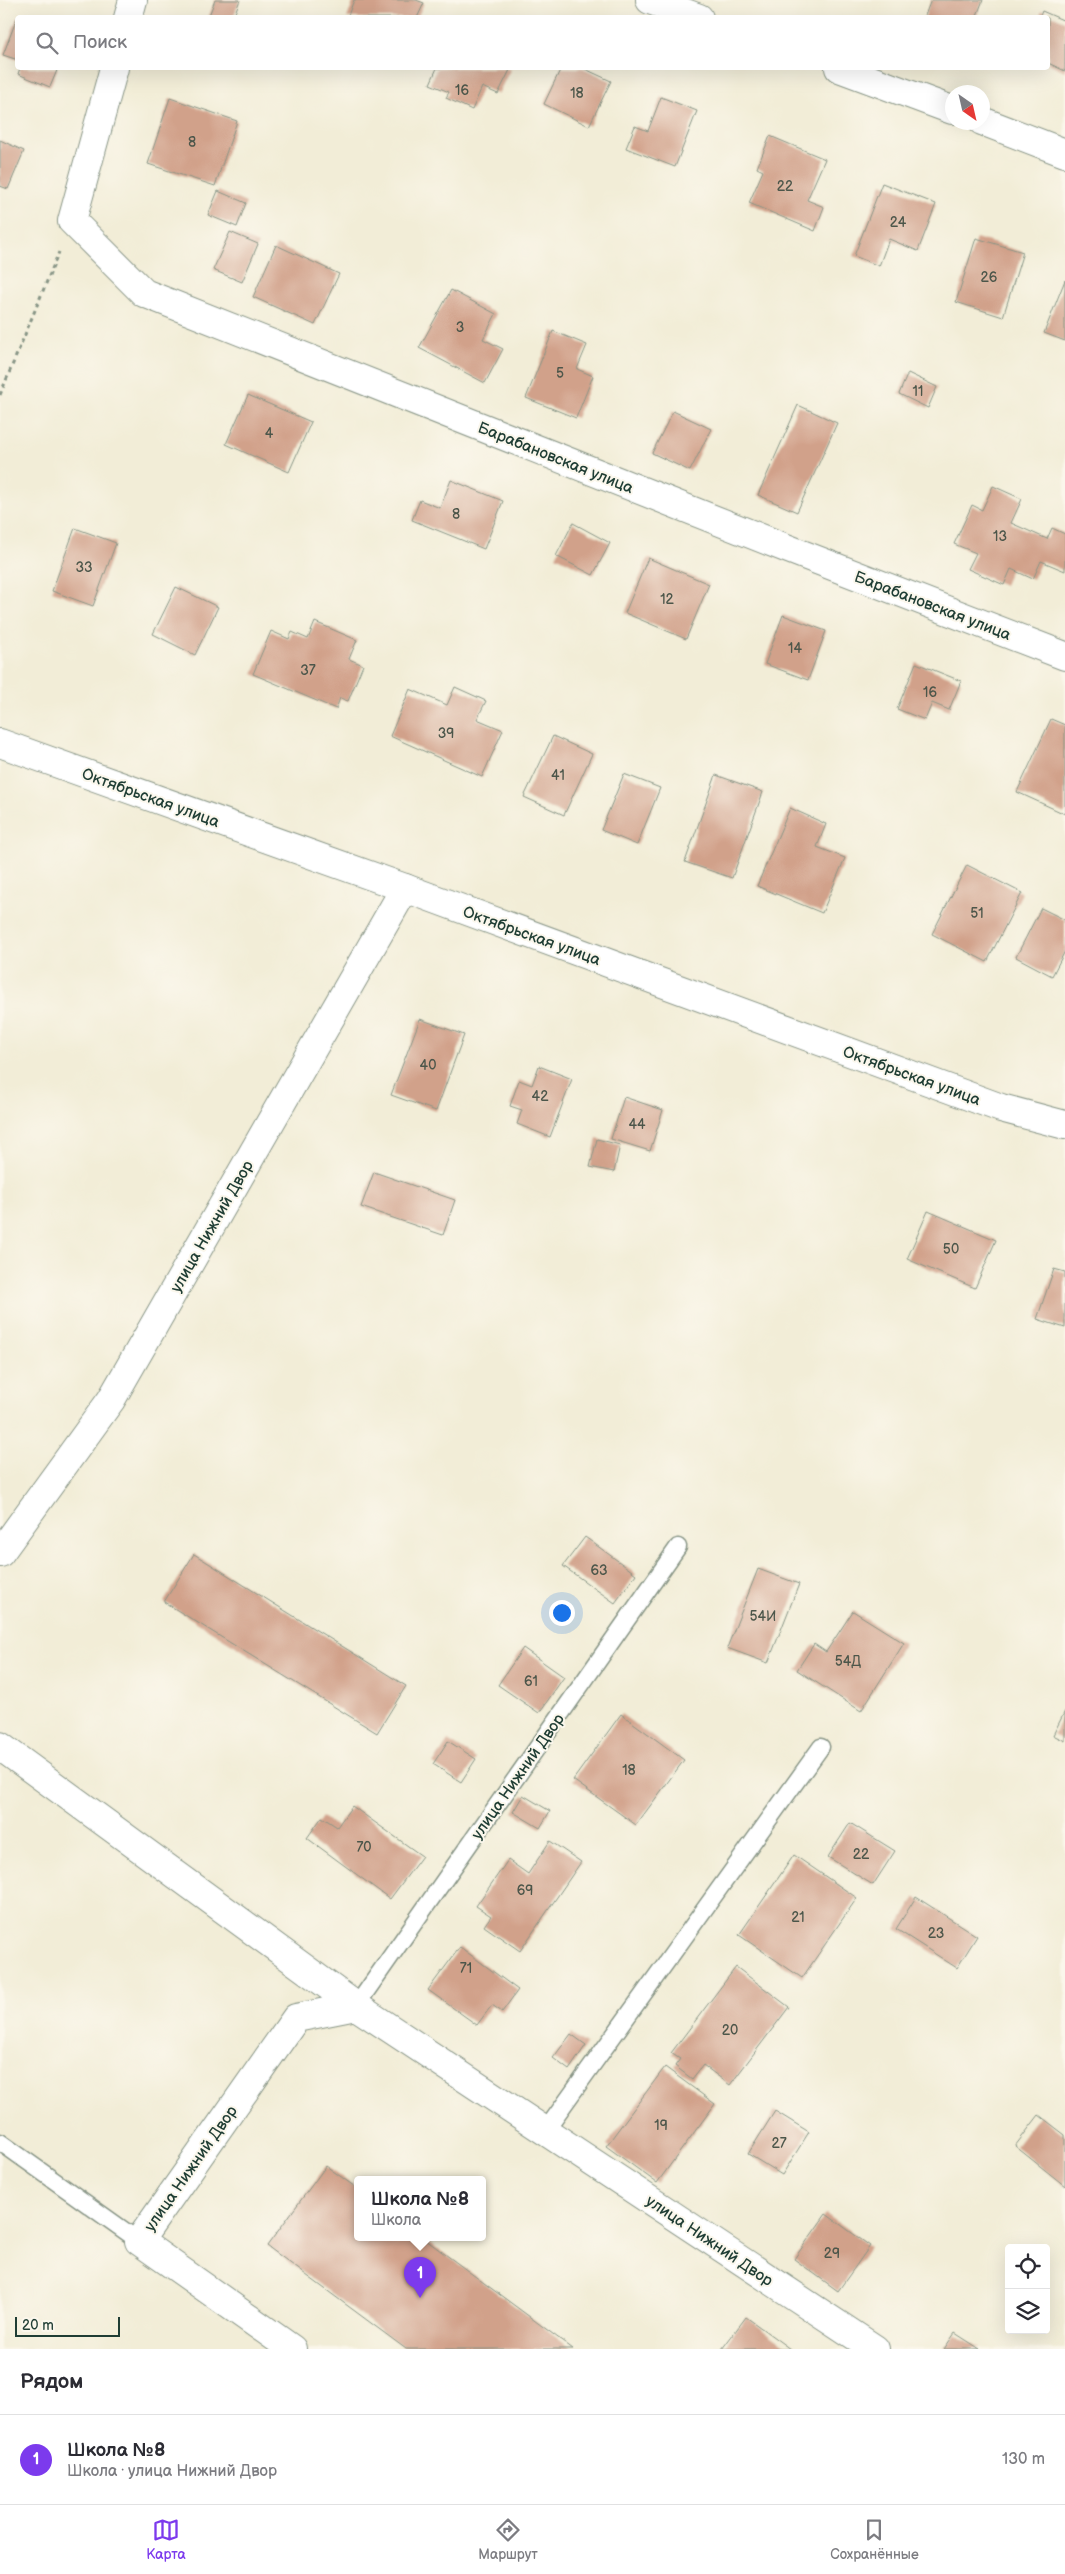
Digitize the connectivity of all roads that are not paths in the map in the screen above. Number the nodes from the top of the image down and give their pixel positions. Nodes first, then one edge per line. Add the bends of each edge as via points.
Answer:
1 (133, 0) edge
2 (650, 0) edge
3 (129, 15) edge
4 (691, 15) edge
5 (113, 70) edge
6 (844, 70) edge
7 (945, 107) edge
8 (990, 124) edge
9 (1065, 153) edge
10 (1065, 656) edge
11 (0, 743) edge
12 (405, 888) junction
13 (1065, 1124) edge
14 (678, 1547) dead end
15 (0, 1553) edge
16 (0, 1746) edge
17 (821, 1747) dead end
18 (356, 2006) junction
19 (545, 2131) junction
20 (0, 2142) edge
21 (139, 2241) junction
22 (292, 2349) edge
23 (875, 2349) edge

1 - 3 street
2 - 4 street
5 - 10 street, Барабановская улица via 72,221 144,294
6 - 7 street
8 - 9 street
11 - 12 street, Октябрьская улица
12 - 13 street, Октябрьская улица via 1001,1108
12 - 15 street, улица Нижний Двор via 111,1400
14 - 18 lane, улица Нижний Двор
16 - 18 street, улица Нижний Двор
17 - 19 lane
18 - 19 street, улица Нижний Двор
18 - 21 street, улица Нижний Двор via 296,2018
19 - 23 street, улица Нижний Двор
20 - 21 lane
21 - 22 street, улица Нижний Двор

